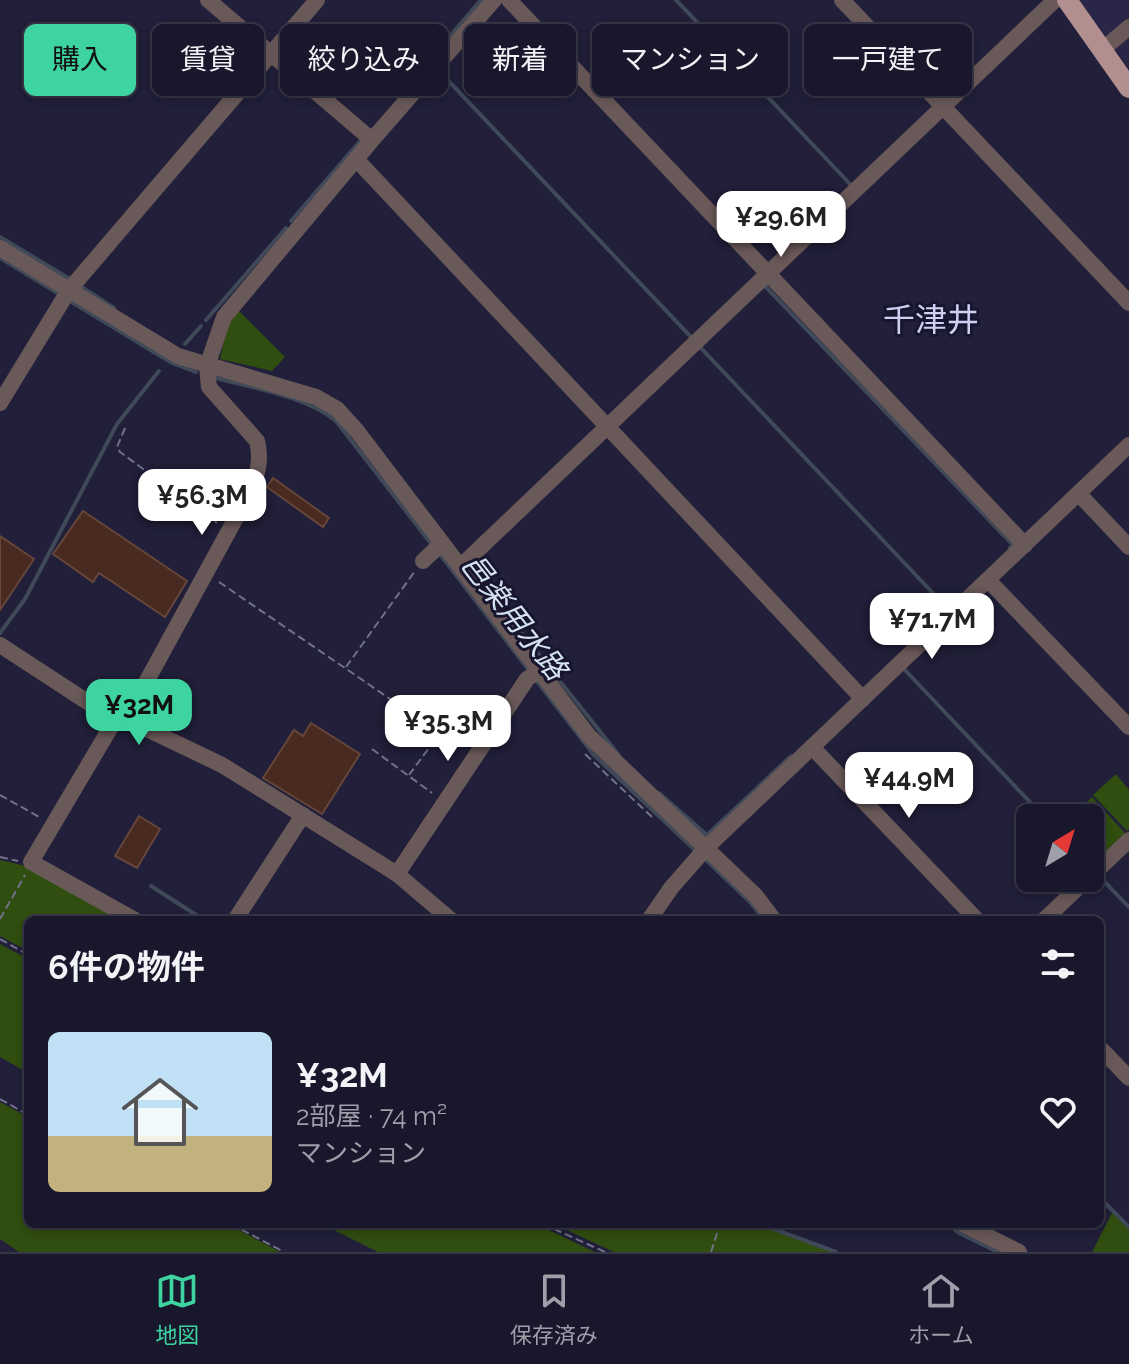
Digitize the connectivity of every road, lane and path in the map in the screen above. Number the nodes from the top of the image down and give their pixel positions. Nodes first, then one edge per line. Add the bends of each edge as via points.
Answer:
1 (208, 0) edge
2 (317, 0) edge
3 (494, 0) edge
4 (509, 0) edge
5 (842, 0) edge
6 (1055, 0) edge
7 (1067, 0) edge
8 (1129, 27) edge
9 (1102, 50) junction
10 (271, 54) junction
11 (1129, 88) edge
12 (942, 108) junction
13 (372, 140) junction
14 (356, 159) junction
15 (0, 248) edge
16 (768, 275) junction
17 (69, 290) junction
18 (1129, 303) edge
19 (207, 366) junction
20 (0, 403) edge
21 (125, 428) dead end
22 (607, 428) junction
23 (1129, 445) edge
24 (1079, 494) junction
25 (228, 532) junction
26 (1025, 545) junction
27 (1129, 547) edge
28 (434, 550) junction
29 (461, 566) junction
30 (205, 572) junction
31 (988, 580) junction
32 (0, 645) edge
33 (345, 668) junction
34 (535, 674) junction
35 (863, 699) junction
36 (121, 719) junction
37 (1129, 727) edge
38 (579, 745) dead end
39 (812, 747) junction
40 (372, 749) dead end
41 (409, 775) junction
42 (0, 795) edge
43 (445, 802) junction
44 (303, 815) junction
45 (655, 821) dead end
46 (52, 824) junction
47 (1129, 840) edge
48 (702, 852) junction
49 (0, 857) edge
50 (1104, 863) edge
51 (30, 864) junction
52 (397, 874) junction
53 (1073, 892) edge
54 (128, 916) edge
55 (238, 916) edge
56 (446, 916) edge
57 (652, 916) edge
58 (771, 916) edge
59 (973, 916) edge
60 (1048, 916) edge
61 (0, 919) edge
62 (0, 939) edge
63 (24, 953) edge
64 (1104, 1052) edge
65 (1129, 1078) edge
66 (0, 1099) edge
67 (24, 1113) edge
68 (239, 1228) edge
69 (552, 1228) edge
70 (719, 1228) edge
71 (971, 1228) edge
72 (284, 1252) edge
73 (605, 1252) edge
74 (711, 1252) edge
75 (1019, 1252) edge

1 - 10 street
2 - 10 street
3 - 13 street
4 - 16 street
5 - 12 street
6 - 12 street
7 - 9 main road
8 - 9 street
9 - 11 main road
10 - 13 street
10 - 17 street
12 - 16 street
12 - 18 street
13 - 14 street
14 - 19 street via 224,317
14 - 22 street
15 - 17 street
16 - 22 street
16 - 26 street
17 - 19 street via 178,356
17 - 20 street
19 - 25 street via 213,394 252,433 259,450 258,472
19 - 28 street via 329,403 357,431
21 - 25 path via 120,452
22 - 29 street
22 - 35 street
23 - 24 street
24 - 26 street
24 - 27 street
25 - 30 street
26 - 31 street
28 - 29 street
28 - 33 path
29 - 34 street
30 - 33 path
30 - 36 street
31 - 35 street
31 - 37 street
32 - 36 street
33 - 41 path via 440,733
34 - 43 street
34 - 48 street
35 - 39 street
36 - 44 street via 222,765
36 - 46 street
38 - 45 path
39 - 48 street
39 - 59 street
40 - 41 path
41 - 43 path
42 - 46 path
43 - 52 street
44 - 52 street
44 - 55 street
46 - 51 street
47 - 50 street
48 - 57 street
48 - 58 street via 756,896
49 - 51 path
51 - 54 street
51 - 61 path
52 - 56 street
53 - 60 street
62 - 63 path
64 - 65 street
66 - 67 path
68 - 72 path
69 - 73 path
70 - 74 path
71 - 75 street

